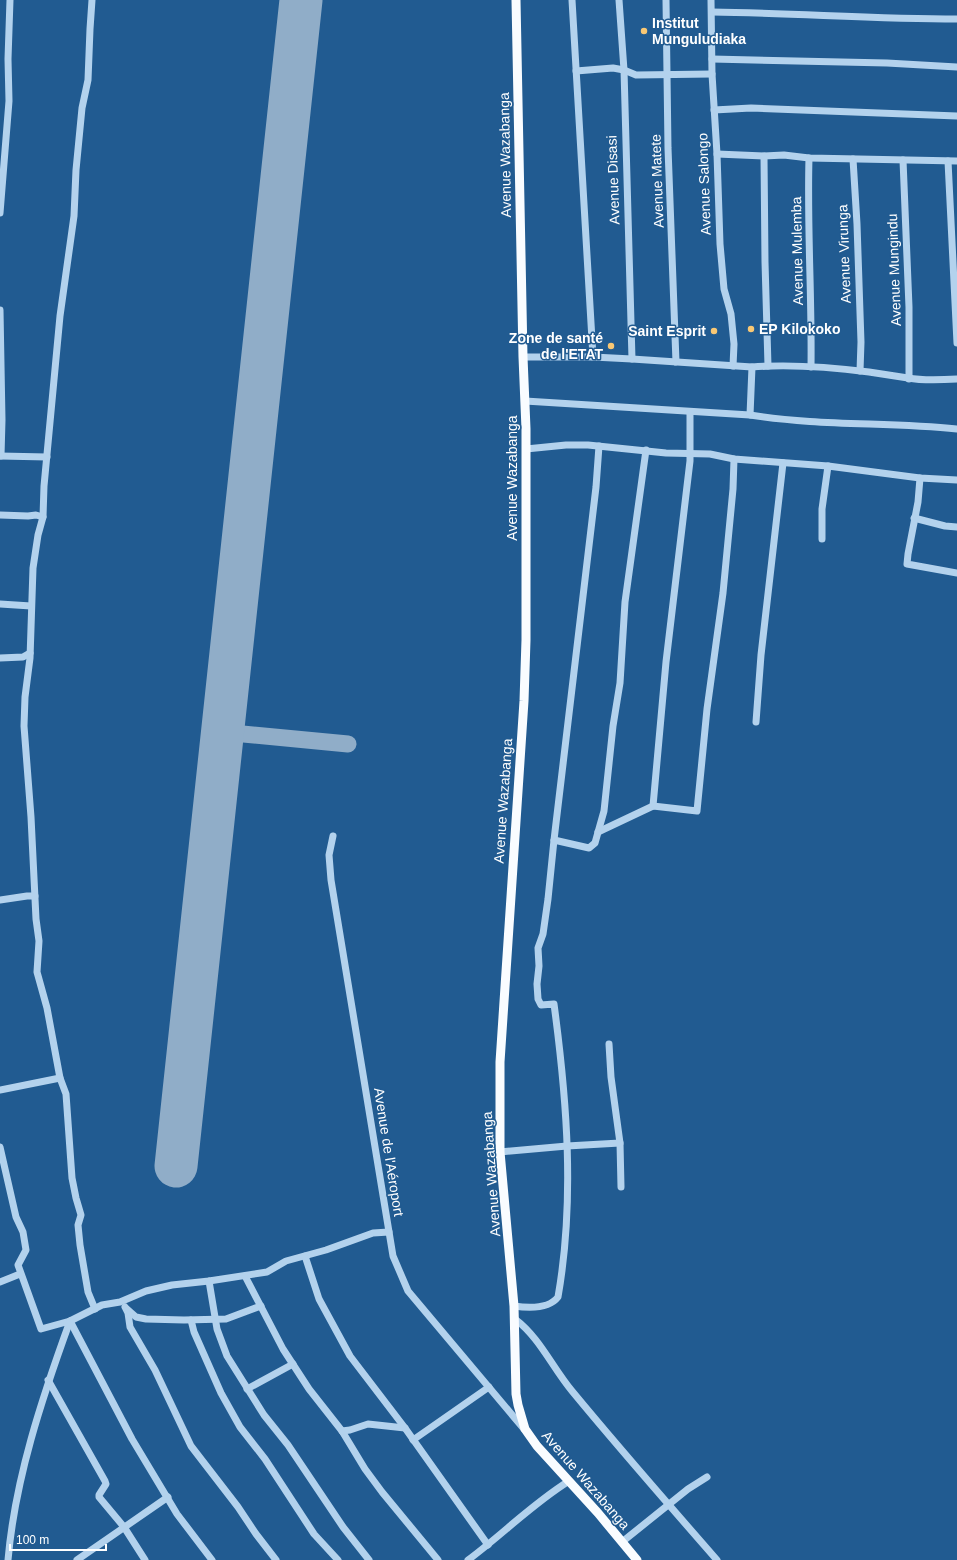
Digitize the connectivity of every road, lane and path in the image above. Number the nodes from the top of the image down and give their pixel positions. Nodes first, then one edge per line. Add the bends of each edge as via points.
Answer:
1 (10, 0) edge
2 (92, 0) edge
3 (516, 0) edge
4 (572, 0) edge
5 (619, 0) edge
6 (666, 0) edge
7 (711, 0) edge
8 (712, 12) junction
9 (957, 19) edge
10 (712, 59) junction
11 (957, 68) edge
12 (624, 70) junction
13 (576, 71) junction
14 (666, 74) junction
15 (712, 74) junction
16 (714, 110) junction
17 (957, 116) edge
18 (717, 154) junction
19 (764, 156) junction
20 (809, 158) junction
21 (853, 159) junction
22 (903, 160) junction
23 (948, 161) junction
24 (957, 161) edge
25 (0, 213) edge
26 (0, 310) edge
27 (957, 343) edge
28 (523, 357) junction
29 (593, 357) junction
30 (632, 358) junction
31 (676, 362) junction
32 (733, 366) junction
33 (768, 366) junction
34 (752, 367) junction
35 (811, 367) junction
36 (860, 371) junction
37 (909, 379) junction
38 (957, 379) edge
39 (525, 401) junction
40 (690, 412) junction
41 (750, 415) junction
42 (957, 429) edge
43 (599, 446) junction
44 (526, 449) junction
45 (646, 450) junction
46 (689, 453) junction
47 (1, 456) edge
48 (47, 457) junction
49 (734, 459) junction
50 (783, 463) junction
51 (828, 466) junction
52 (920, 478) junction
53 (957, 480) edge
54 (0, 515) edge
55 (43, 516) junction
56 (914, 518) junction
57 (957, 527) edge
58 (822, 539) dead end
59 (957, 573) edge
60 (0, 604) edge
61 (31, 606) junction
62 (30, 653) junction
63 (0, 658) edge
64 (756, 722) dead end
65 (653, 806) junction
66 (598, 832) junction
67 (333, 836) dead end
68 (554, 840) junction
69 (35, 896) junction
70 (0, 900) edge
71 (609, 1044) dead end
72 (60, 1078) junction
73 (0, 1090) edge
74 (620, 1143) junction
75 (567, 1146) junction
76 (0, 1147) edge
77 (500, 1152) junction
78 (621, 1187) dead end
79 (388, 1232) junction
80 (305, 1256) junction
81 (20, 1274) junction
82 (245, 1276) junction
83 (0, 1282) edge
84 (209, 1282) junction
85 (122, 1305) junction
86 (261, 1306) junction
87 (514, 1306) junction
88 (95, 1309) junction
89 (215, 1318) junction
90 (515, 1319) junction
91 (191, 1320) junction
92 (70, 1321) junction
93 (293, 1364) junction
94 (48, 1380) junction
95 (489, 1387) junction
96 (247, 1389) junction
97 (405, 1428) junction
98 (525, 1429) junction
99 (342, 1431) junction
100 (413, 1440) junction
101 (707, 1477) dead end
102 (568, 1482) junction
103 (168, 1497) junction
104 (669, 1504) junction
105 (124, 1527) junction
106 (622, 1542) junction
107 (488, 1545) junction
108 (79, 1559) edge
109 (8, 1560) edge
110 (146, 1560) edge
111 (212, 1560) edge
112 (276, 1560) edge
113 (338, 1560) edge
114 (369, 1560) edge
115 (438, 1560) edge
116 (468, 1560) edge
117 (637, 1560) edge
118 (717, 1560) edge

1 - 25 street via 9,101
2 - 48 street via 88,80 82,108 74,216 60,316
3 - 28 main road, Avenue Wazabanga
4 - 13 street
5 - 12 street, Avenue Disasi
6 - 14 street, Avenue Matete
7 - 8 street, Avenue Salongo
8 - 9 street
8 - 10 street, Avenue Salongo
10 - 11 street via 887,62
10 - 15 street, Avenue Salongo
12 - 13 street via 613,68
12 - 14 street via 636,75
12 - 30 street, Avenue Disasi
13 - 29 street
14 - 15 street
14 - 31 street, Avenue Matete
15 - 16 street, Avenue Salongo
16 - 17 street via 751,108
16 - 18 street, Avenue Salongo
18 - 19 street
18 - 32 street, Avenue Salongo via 720,244 724,289 731,314
19 - 20 street
19 - 33 street
20 - 21 street
20 - 35 street, Avenue Mulemba
21 - 22 street
21 - 36 street, Avenue Virunga
22 - 23 street
22 - 37 street, Avenue Mungindu
23 - 24 street
23 - 27 street
26 - 47 street
28 - 29 street
28 - 39 main road, Avenue Wazabanga
29 - 30 street
30 - 31 street
31 - 32 street
32 - 34 street
33 - 34 street
33 - 35 street
34 - 41 street
35 - 36 street
36 - 37 street
37 - 38 street
39 - 40 street
39 - 44 main road, Avenue Wazabanga
40 - 41 street
40 - 46 street
41 - 42 street via 776,419
43 - 44 street via 566,445
43 - 45 street
43 - 68 street
44 - 77 main road, Avenue Wazabanga via 524,701 500,1062
45 - 46 street
45 - 66 street via 625,602 620,683 604,811
46 - 49 street
46 - 65 street via 661,705
47 - 48 street
48 - 55 street
49 - 50 street
49 - 65 street via 723,593 707,709 697,811
50 - 51 street
50 - 64 street
51 - 52 street
51 - 58 street via 822,509
52 - 53 street
52 - 56 street
54 - 55 street
55 - 61 street via 33,568
56 - 57 street
56 - 59 street via 907,564
60 - 61 street
61 - 62 street
62 - 63 street via 23,657
62 - 69 street via 24,726
65 - 66 street
66 - 68 street via 595,842 589,848
67 - 79 street, Avenue de l'Aéroport via 329,855 331,880
68 - 75 street via 543,934 538,948 537,984 540,1004 554,1004 562,1066
69 - 70 street
69 - 72 street via 39,941 38,972
71 - 74 street
72 - 73 street
72 - 88 street via 66,1094 72,1178 81,1215 78,1225 80,1245 88,1292
74 - 75 street
74 - 78 street
75 - 77 street
75 - 87 street via 566,1238 558,1296 550,1303 530,1308
76 - 81 street via 26,1250 18,1266
77 - 87 main road, Avenue Wazabanga
79 - 80 street via 374,1233
79 - 95 street, Avenue de l'Aéroport via 393,1256 408,1291
80 - 82 street via 286,1261 268,1272
80 - 97 street via 319,1299 350,1356
81 - 83 street
81 - 92 street via 41,1329
82 - 84 street
82 - 86 street
84 - 85 street via 172,1285 146,1291 134,1295
84 - 89 street
85 - 88 street
85 - 91 street via 136,1317
85 - 112 street via 128,1313 130,1327 155,1370 191,1446
86 - 89 street via 226,1319
86 - 93 street
87 - 90 main road, Avenue Wazabanga
88 - 92 street
89 - 91 street
89 - 96 street via 222,1344
90 - 98 main road, Avenue Wazabanga via 516,1394
90 - 104 street via 533,1336 570,1389
91 - 113 street via 221,1393 240,1427 265,1459 314,1534
92 - 94 street
92 - 103 street via 132,1439
93 - 96 street
93 - 99 street
94 - 105 street via 105,1481 99,1497
94 - 109 street via 28,1449
95 - 98 street, Avenue de l'Aéroport
95 - 100 street
96 - 114 street
97 - 99 street via 368,1424
97 - 100 street
98 - 102 main road, Avenue Wazabanga
99 - 115 street via 382,1492
100 - 107 street
101 - 104 street
102 - 106 main road, Avenue Wazabanga
102 - 107 street via 539,1502
103 - 105 street
103 - 111 street
104 - 106 street
104 - 118 street
105 - 108 street
105 - 110 street
106 - 117 main road, Avenue Wazabanga
107 - 116 street

